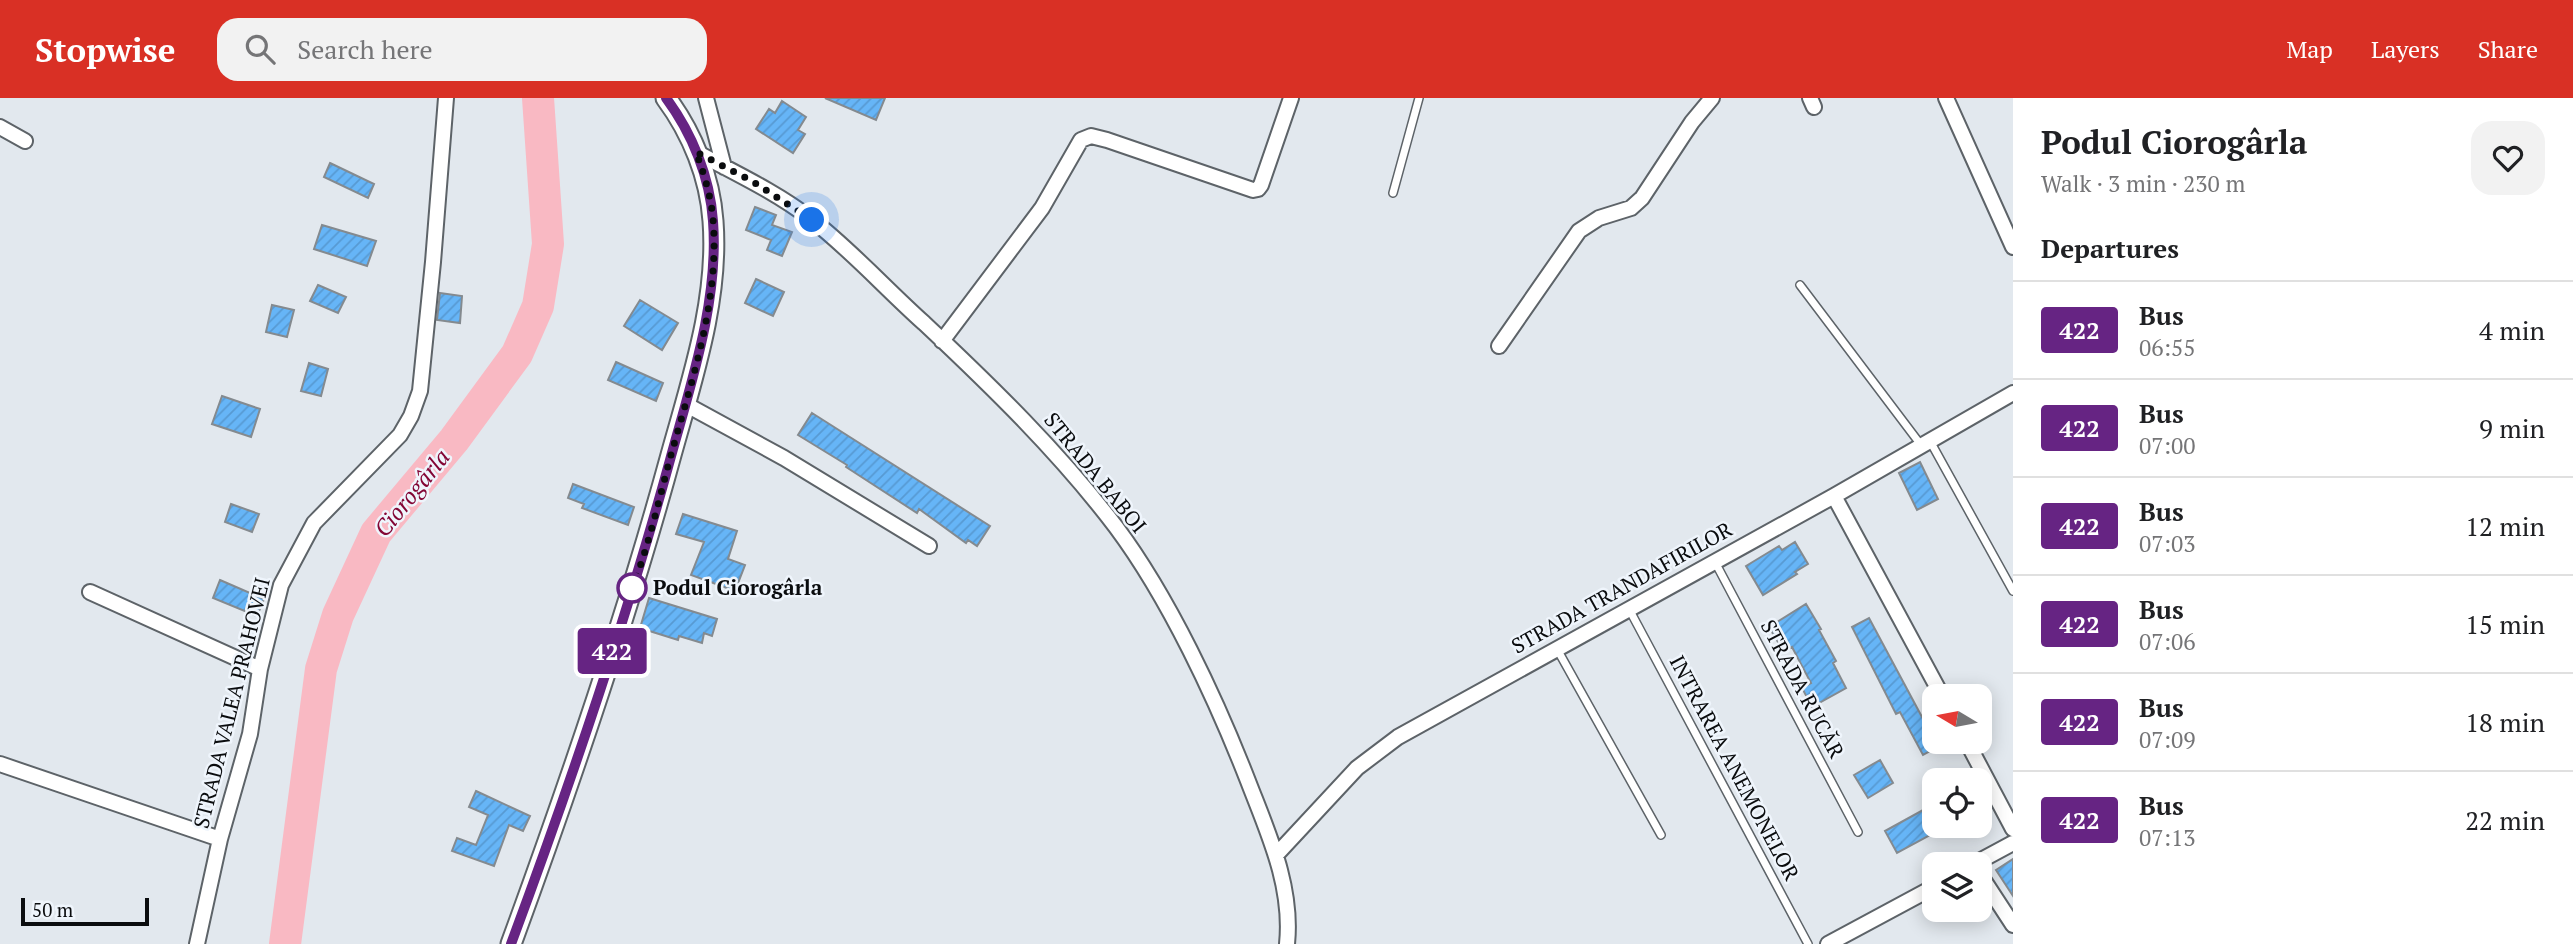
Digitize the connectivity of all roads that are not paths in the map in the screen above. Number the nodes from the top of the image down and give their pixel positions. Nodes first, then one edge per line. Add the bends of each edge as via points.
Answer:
1 (446, 98) edge
2 (666, 98) edge
3 (706, 98) edge
4 (1291, 98) edge
5 (1419, 98) edge
6 (1712, 98) edge
7 (1946, 98) edge
8 (0, 127) edge
9 (25, 141) dead end
10 (696, 152) junction
11 (724, 167) junction
12 (1393, 193) dead end
13 (2013, 247) edge
14 (1800, 285) dead end
15 (942, 341) junction
16 (1499, 346) dead end
17 (2013, 393) edge
18 (685, 404) junction
19 (1925, 443) junction
20 (1834, 496) junction
21 (929, 546) dead end
22 (1715, 562) junction
23 (2013, 591) edge
24 (90, 592) dead end
25 (1629, 609) junction
26 (1557, 649) junction
27 (260, 669) junction
28 (1936, 684) edge
29 (1973, 754) edge
30 (0, 764) edge
31 (2013, 828) edge
32 (1858, 832) dead end
33 (1661, 835) dead end
34 (220, 839) junction
35 (2013, 843) edge
36 (1277, 854) junction
37 (1992, 854) edge
38 (1922, 893) edge
39 (1992, 893) edge
40 (2013, 925) edge
41 (197, 944) edge
42 (511, 944) edge
43 (1286, 944) edge
44 (1808, 944) edge
45 (1828, 944) edge

1 - 27 street, STRADA VALEA PRAHOVEI via 420,391 400,435 314,523 298,550 281,585
2 - 10 main road
3 - 11 street
4 - 15 street via 1258,189 1253,190 1107,140 1091,136 1081,140 1042,208
5 - 12 lane
6 - 16 street via 1642,198 1631,208 1579,230
7 - 13 street
8 - 9 street
10 - 11 street, STRADA BABOI
10 - 18 main road via 706,180 714,251 707,308
11 - 15 street, STRADA BABOI via 812,220
14 - 19 lane
15 - 36 street, STRADA BABOI via 1060,458 1117,529 1156,588 1238,754
17 - 19 street, STRADA TRANDAFIRILOR
18 - 21 street
18 - 42 main road via 595,704
19 - 20 street, STRADA TRANDAFIRILOR
19 - 23 lane
20 - 22 street, STRADA TRANDAFIRILOR
20 - 28 street
22 - 25 street, STRADA TRANDAFIRILOR
22 - 32 lane, STRADA RUCĂR
24 - 27 street
25 - 26 street, STRADA TRANDAFIRILOR
25 - 44 lane, INTRAREA ANEMONELOR
26 - 33 lane
26 - 36 street, STRADA TRANDAFIRILOR via 1398,737 1357,768
27 - 34 street, STRADA VALEA PRAHOVEI via 250,734
29 - 31 street
30 - 34 street
34 - 41 street, STRADA VALEA PRAHOVEI
35 - 37 street
36 - 43 street, STRADA BABOI via 1285,891
38 - 45 street
39 - 40 street

